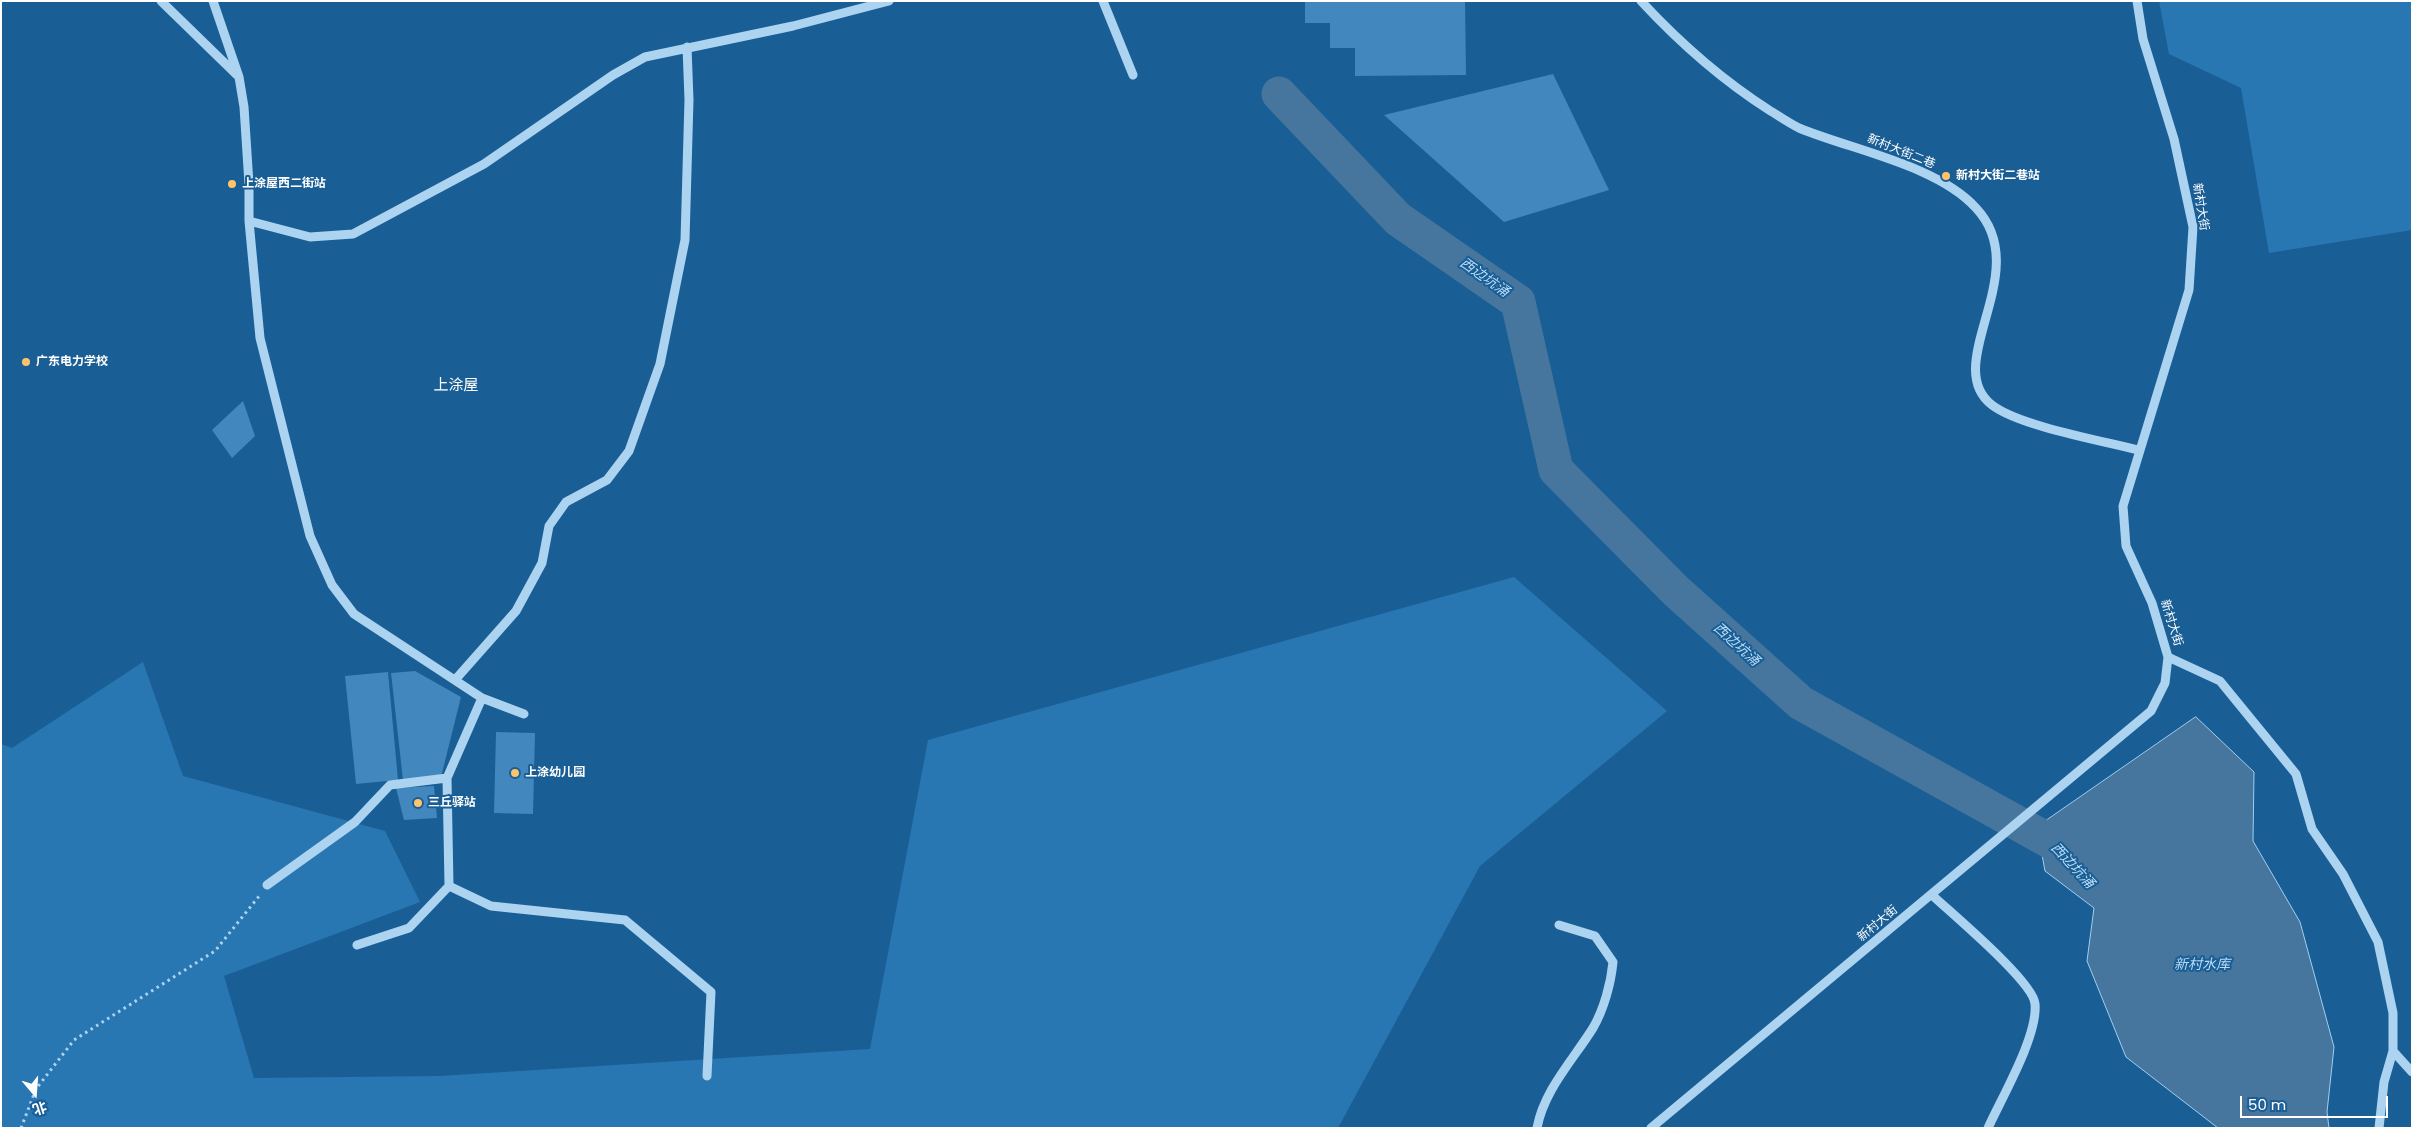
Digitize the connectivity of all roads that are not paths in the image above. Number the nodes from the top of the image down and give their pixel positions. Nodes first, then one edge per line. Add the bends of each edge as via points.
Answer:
1 (161, 1) edge
2 (214, 1) edge
3 (889, 1) edge
4 (1103, 1) edge
5 (1641, 1) edge
6 (2137, 1) edge
7 (687, 47) junction
8 (1133, 76) dead end
9 (239, 77) junction
10 (248, 221) junction
11 (2138, 450) junction
12 (2168, 657) junction
13 (455, 680) junction
14 (482, 698) junction
15 (524, 714) dead end
16 (447, 778) junction
17 (267, 885) road end
18 (449, 886) junction
19 (1932, 895) junction
20 (1559, 924) dead end
21 (357, 945) dead end
22 (2393, 1051) junction
23 (2412, 1072) edge
24 (707, 1076) dead end
25 (1537, 1128) edge
26 (1651, 1128) edge
27 (1988, 1128) edge
28 (2379, 1128) edge

1 - 9 street
2 - 9 street
3 - 7 street via 793,26
4 - 8 street
5 - 11 street, 新村大街二巷 via 1676,38 1747,96 1798,127 1924,174 1976,207 1994,238 1997,254 1992,296 1974,369 1977,386 1984,398 2004,413 2027,421
6 - 11 street, 新村大街 via 2143,39 2174,138 2192,227 2189,290
7 - 10 street via 645,57 613,75 484,164 353,234 310,237
7 - 13 street via 689,100 685,240 660,364 629,451 607,480 566,502 549,526 542,563 516,611
9 - 10 street via 246,140
10 - 13 street via 260,338 310,536 332,585 354,614
11 - 12 street, 新村大街 via 2123,506 2126,546 2152,603
12 - 19 street, 新村大街 via 2165,683 2151,711
12 - 22 street via 2220,681 2296,774 2312,828 2342,874 2378,942 2393,1013
13 - 14 street
14 - 15 street
14 - 16 street
16 - 17 street via 390,785 355,822
16 - 18 street
18 - 21 street via 409,928
18 - 24 street via 491,906 625,920 711,992
19 - 26 street, 新村大街
19 - 27 street via 2021,978 2036,1003 2032,1031
20 - 25 street via 1595,936 1614,962 1611,980 1594,1026 1540,1110
22 - 23 street
22 - 28 street via 2384,1082

